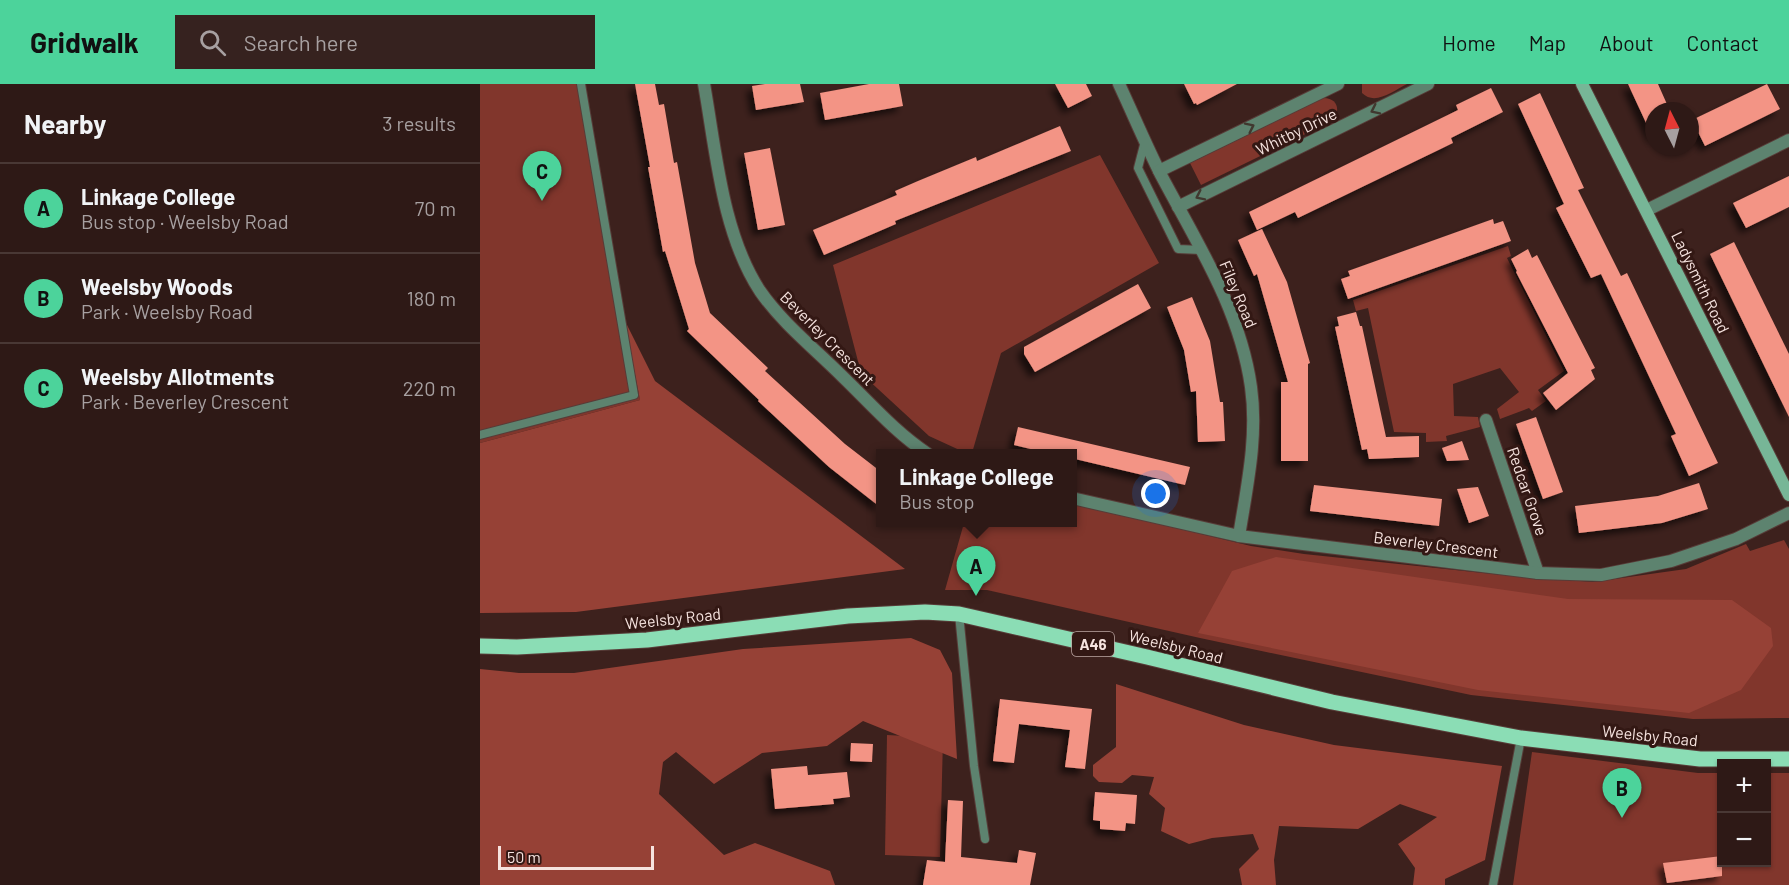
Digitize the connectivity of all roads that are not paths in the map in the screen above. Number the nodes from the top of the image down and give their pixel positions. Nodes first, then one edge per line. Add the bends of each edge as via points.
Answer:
1 (581, 84) edge
2 (704, 84) edge
3 (1119, 84) edge
4 (1338, 84) edge
5 (1428, 84) edge
6 (1582, 84) edge
7 (1789, 140) edge
8 (1145, 141) junction
9 (1159, 171) junction
10 (1178, 207) junction
11 (1647, 210) junction
12 (1201, 250) junction
13 (1486, 420) dead end
14 (480, 435) edge
15 (921, 449) edge
16 (1789, 495) edge
17 (1077, 499) edge
18 (1789, 513) edge
19 (1239, 536) junction
20 (1538, 573) junction
21 (959, 614) junction
22 (480, 646) edge
23 (1521, 738) junction
24 (1789, 759) edge
25 (985, 839) dead end
26 (1493, 885) edge

1 - 14 lane via 634,395
2 - 15 street, Beverley Crescent via 732,228 761,292 779,314
3 - 8 street, Filey Road
9 -> 4 street, Whitby Drive
5 -> 10 street, Whitby Drive
6 - 11 street, Ladysmith Road
7 - 11 street
8 - 9 street, Filey Road
8 - 12 lane via 1138,168 1178,249
9 - 10 street, Filey Road
10 - 12 street, Filey Road
11 - 16 street, Ladysmith Road
12 - 19 street, Filey Road via 1230,307 1251,388 1251,464
13 - 20 street, Redcar Grove
17 - 19 street, Beverley Crescent
18 - 20 street, Beverley Crescent via 1736,539 1671,561 1601,574
19 - 20 street, Beverley Crescent
21 - 22 main road, Weelsby Road / A46 via 848,616 647,640
21 - 23 main road, Weelsby Road / A46 via 1332,702
21 - 25 lane
23 - 24 main road, Weelsby Road / A46 via 1700,759
23 - 26 lane

